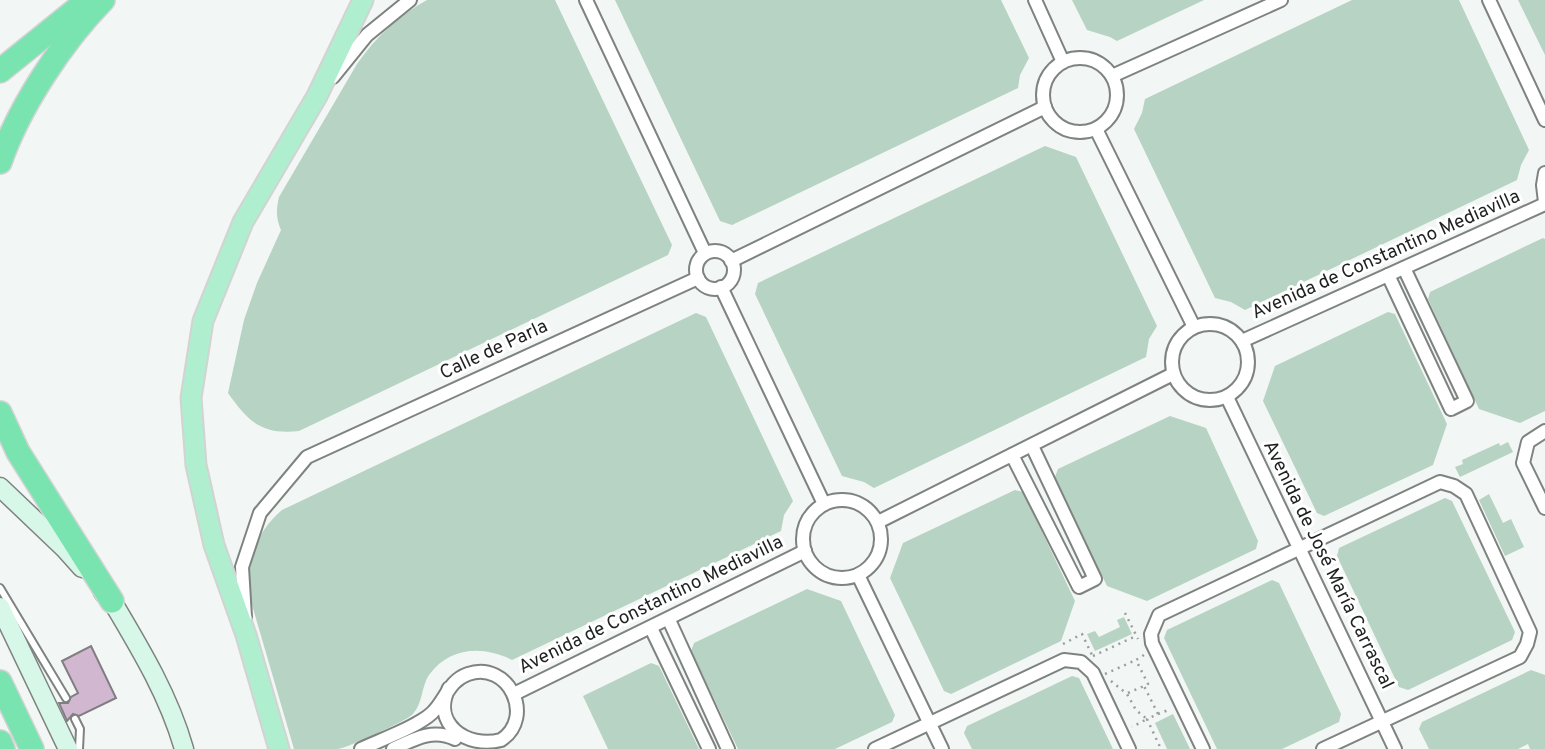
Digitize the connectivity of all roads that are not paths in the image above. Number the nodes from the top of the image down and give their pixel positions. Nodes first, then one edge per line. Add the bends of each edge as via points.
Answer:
1 (88, 0) edge
2 (103, 0) edge
3 (363, 0) edge
4 (411, 0) edge
5 (586, 0) edge
6 (1035, 0) edge
7 (1281, 0) edge
8 (1489, 0) edge
9 (1063, 62) junction
10 (0, 71) edge
11 (1112, 76) junction
12 (317, 96) junction
13 (1045, 107) junction
14 (1545, 120) edge
15 (1096, 129) junction
16 (0, 163) edge
17 (1545, 173) edge
18 (1545, 203) edge
19 (705, 253) junction
20 (732, 261) junction
21 (1404, 268) junction
22 (1388, 275) junction
23 (698, 278) junction
24 (721, 287) junction
25 (1194, 327) junction
26 (1242, 341) junction
27 (1173, 374) junction
28 (1227, 397) junction
29 (0, 412) edge
30 (1545, 431) edge
31 (1032, 446) junction
32 (1012, 455) junction
33 (0, 487) edge
34 (824, 504) junction
35 (1545, 508) edge
36 (878, 522) junction
37 (1299, 548) junction
38 (805, 551) junction
39 (858, 575) junction
40 (0, 588) edge
41 (111, 601) junction
42 (0, 607) edge
43 (668, 620) junction
44 (651, 628) junction
45 (246, 635) junction
46 (0, 682) edge
47 (449, 688) junction
48 (514, 694) junction
49 (66, 698) dead end
50 (75, 719) dead end
51 (1382, 721) junction
52 (930, 722) junction
53 (514, 724) junction
54 (0, 742) edge
55 (470, 745) edge
56 (3, 749) edge
57 (32, 749) edge
58 (68, 749) edge
59 (79, 749) edge
60 (184, 749) edge
61 (279, 749) edge
62 (361, 749) edge
63 (393, 749) edge
64 (509, 749) edge
65 (709, 749) edge
66 (728, 749) edge
67 (875, 749) edge
68 (942, 749) edge
69 (1129, 749) edge
70 (1203, 749) edge
71 (1323, 749) edge
72 (1395, 749) edge

1 - 10 highway
2 - 16 highway via 38,85 10,133
3 - 12 main road
4 - 12 street via 367,35
5 - 19 street
6 - 9 street
7 - 11 street
8 - 14 street
9 - 11 street via 1074,58 1096,61
9 - 13 street via 1048,76
11 - 15 street via 1117,88 1114,112
12 - 45 main road via 243,222 203,321 191,397 196,465 214,545
13 - 15 street via 1060,127 1072,132
13 - 20 street
15 - 25 street
17 - 18 street
18 - 21 street, Avenida de Constantino Mediavilla
19 - 20 street via 719,251
19 - 23 street via 697,262
20 - 24 street via 733,275
21 - 22 street, Avenida de Constantino Mediavilla
21 - 22 street via 1467,401 1451,409
22 - 26 street, Avenida de Constantino Mediavilla
23 - 24 street via 709,288
23 - 45 street, Calle de Parla via 307,457 260,513 242,567
24 - 34 street
25 - 26 street via 1226,327
25 - 27 street via 1177,342
26 - 28 street via 1249,362 1247,372
27 - 28 street via 1189,395 1214,401
27 - 31 street
28 - 37 street, Avenida de José María Carrascal
29 - 41 highway via 18,452
30 - 35 street via 1525,449 1523,463
31 - 32 street
31 - 32 street via 1095,579 1079,587
32 - 36 street
33 - 41 main road
34 - 36 street via 850,500 867,508
34 - 38 street via 806,524
36 - 39 street via 880,549 872,564
37 - 51 street, Avenida de José María Carrascal
37 - 51 street via 1440,482 1466,494 1530,632 1527,645 1520,657
37 - 70 street via 1159,615 1152,643
38 - 39 street via 822,572 840,578
38 - 43 street, Avenida de Constantino Mediavilla
39 - 52 street
40 - 49 lane
41 - 60 main road via 150,665
42 - 58 main road
43 - 44 street, Avenida de Constantino Mediavilla
43 - 66 street
44 - 48 street, Avenida de Constantino Mediavilla
44 - 65 street
45 - 61 main road
46 - 57 highway
47 - 48 street via 466,674 477,672 499,677
47 - 55 street via 443,704 445,721 454,736
47 - 62 street via 432,713
48 - 53 street
50 - 59 lane via 80,729
51 - 71 street
51 - 72 street, Avenida de José María Carrascal
52 - 67 street
52 - 68 street
52 - 69 street via 1064,660 1081,662 1093,673
53 - 55 street via 501,740
53 - 64 street
54 - 56 highway
55 - 63 street via 438,733

